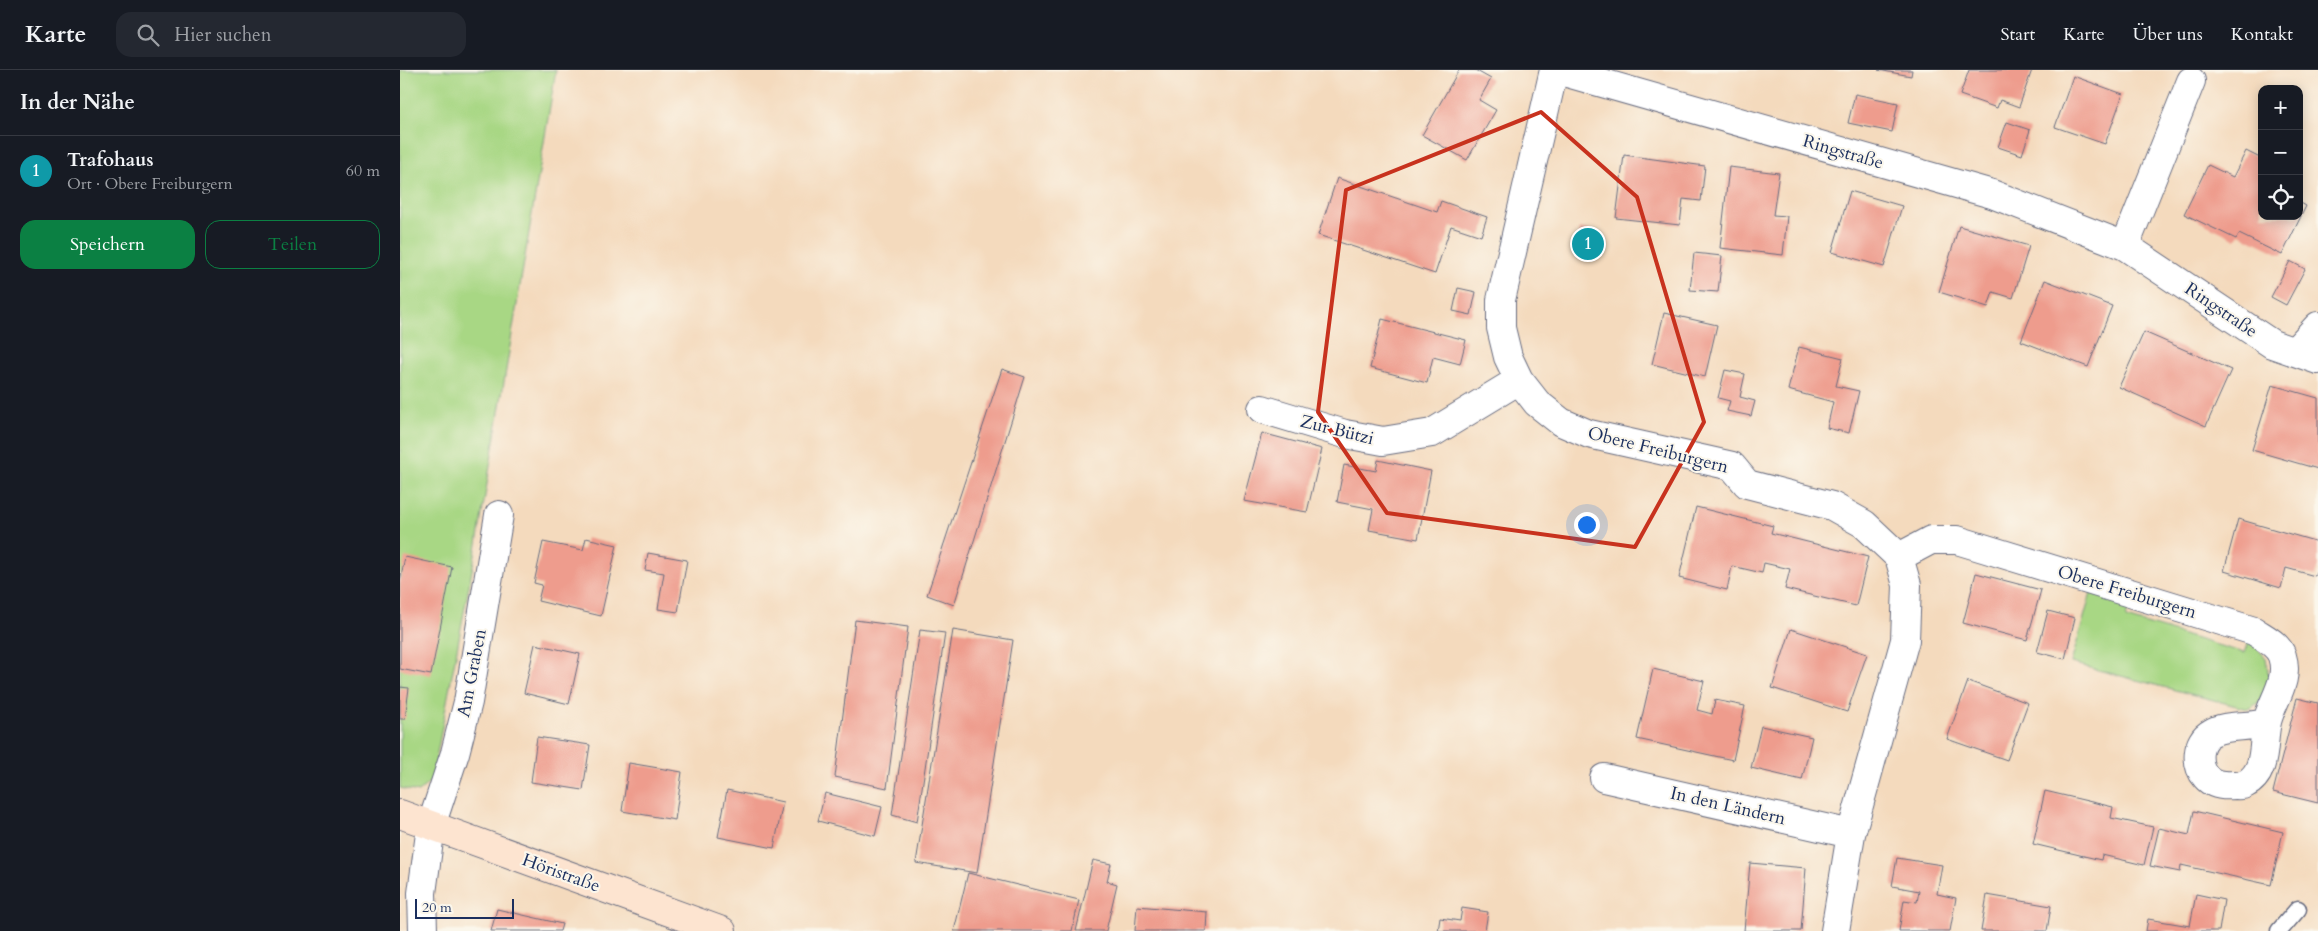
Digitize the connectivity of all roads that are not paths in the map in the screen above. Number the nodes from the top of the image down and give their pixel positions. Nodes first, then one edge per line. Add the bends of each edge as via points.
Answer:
1 (1556, 70) edge
2 (2190, 80) dead end
3 (2125, 246) junction
4 (2318, 326) edge
5 (2306, 356) edge
6 (1519, 380) junction
7 (1262, 409) dead end
8 (499, 516) dead end
9 (1899, 557) junction
10 (2266, 722) dead end
11 (1604, 778) dead end
12 (400, 814) edge
13 (431, 826) junction
14 (1851, 834) junction
15 (2298, 909) dead end
16 (423, 931) edge
17 (722, 931) edge
18 (1835, 931) edge
19 (2279, 931) edge

1 - 3 street, Ringstraße via 1992,194
1 - 6 street, Obere Freiburgern via 1501,300 1501,328 1508,357
2 - 3 street
3 - 5 street, Ringstraße via 2272,344
4 - 5 street, Ringstraße
6 - 7 street, Zur Bützi via 1432,433 1383,441 1345,434
6 - 9 street, Obere Freiburgern via 1537,403 1561,422 1589,434 1732,466 1747,484 1832,506 1864,524
8 - 13 street, Am Graben via 468,702
9 - 10 street, Obere Freiburgern via 1931,540 1957,540 2254,631 2272,643 2283,663 2283,682
9 - 14 street via 1906,585 1905,640
11 - 14 street, In den Ländern
12 - 13 main road, Höristraße
13 - 16 street, Am Graben via 422,893
13 - 17 main road, Höristraße
14 - 18 street
15 - 19 lane

